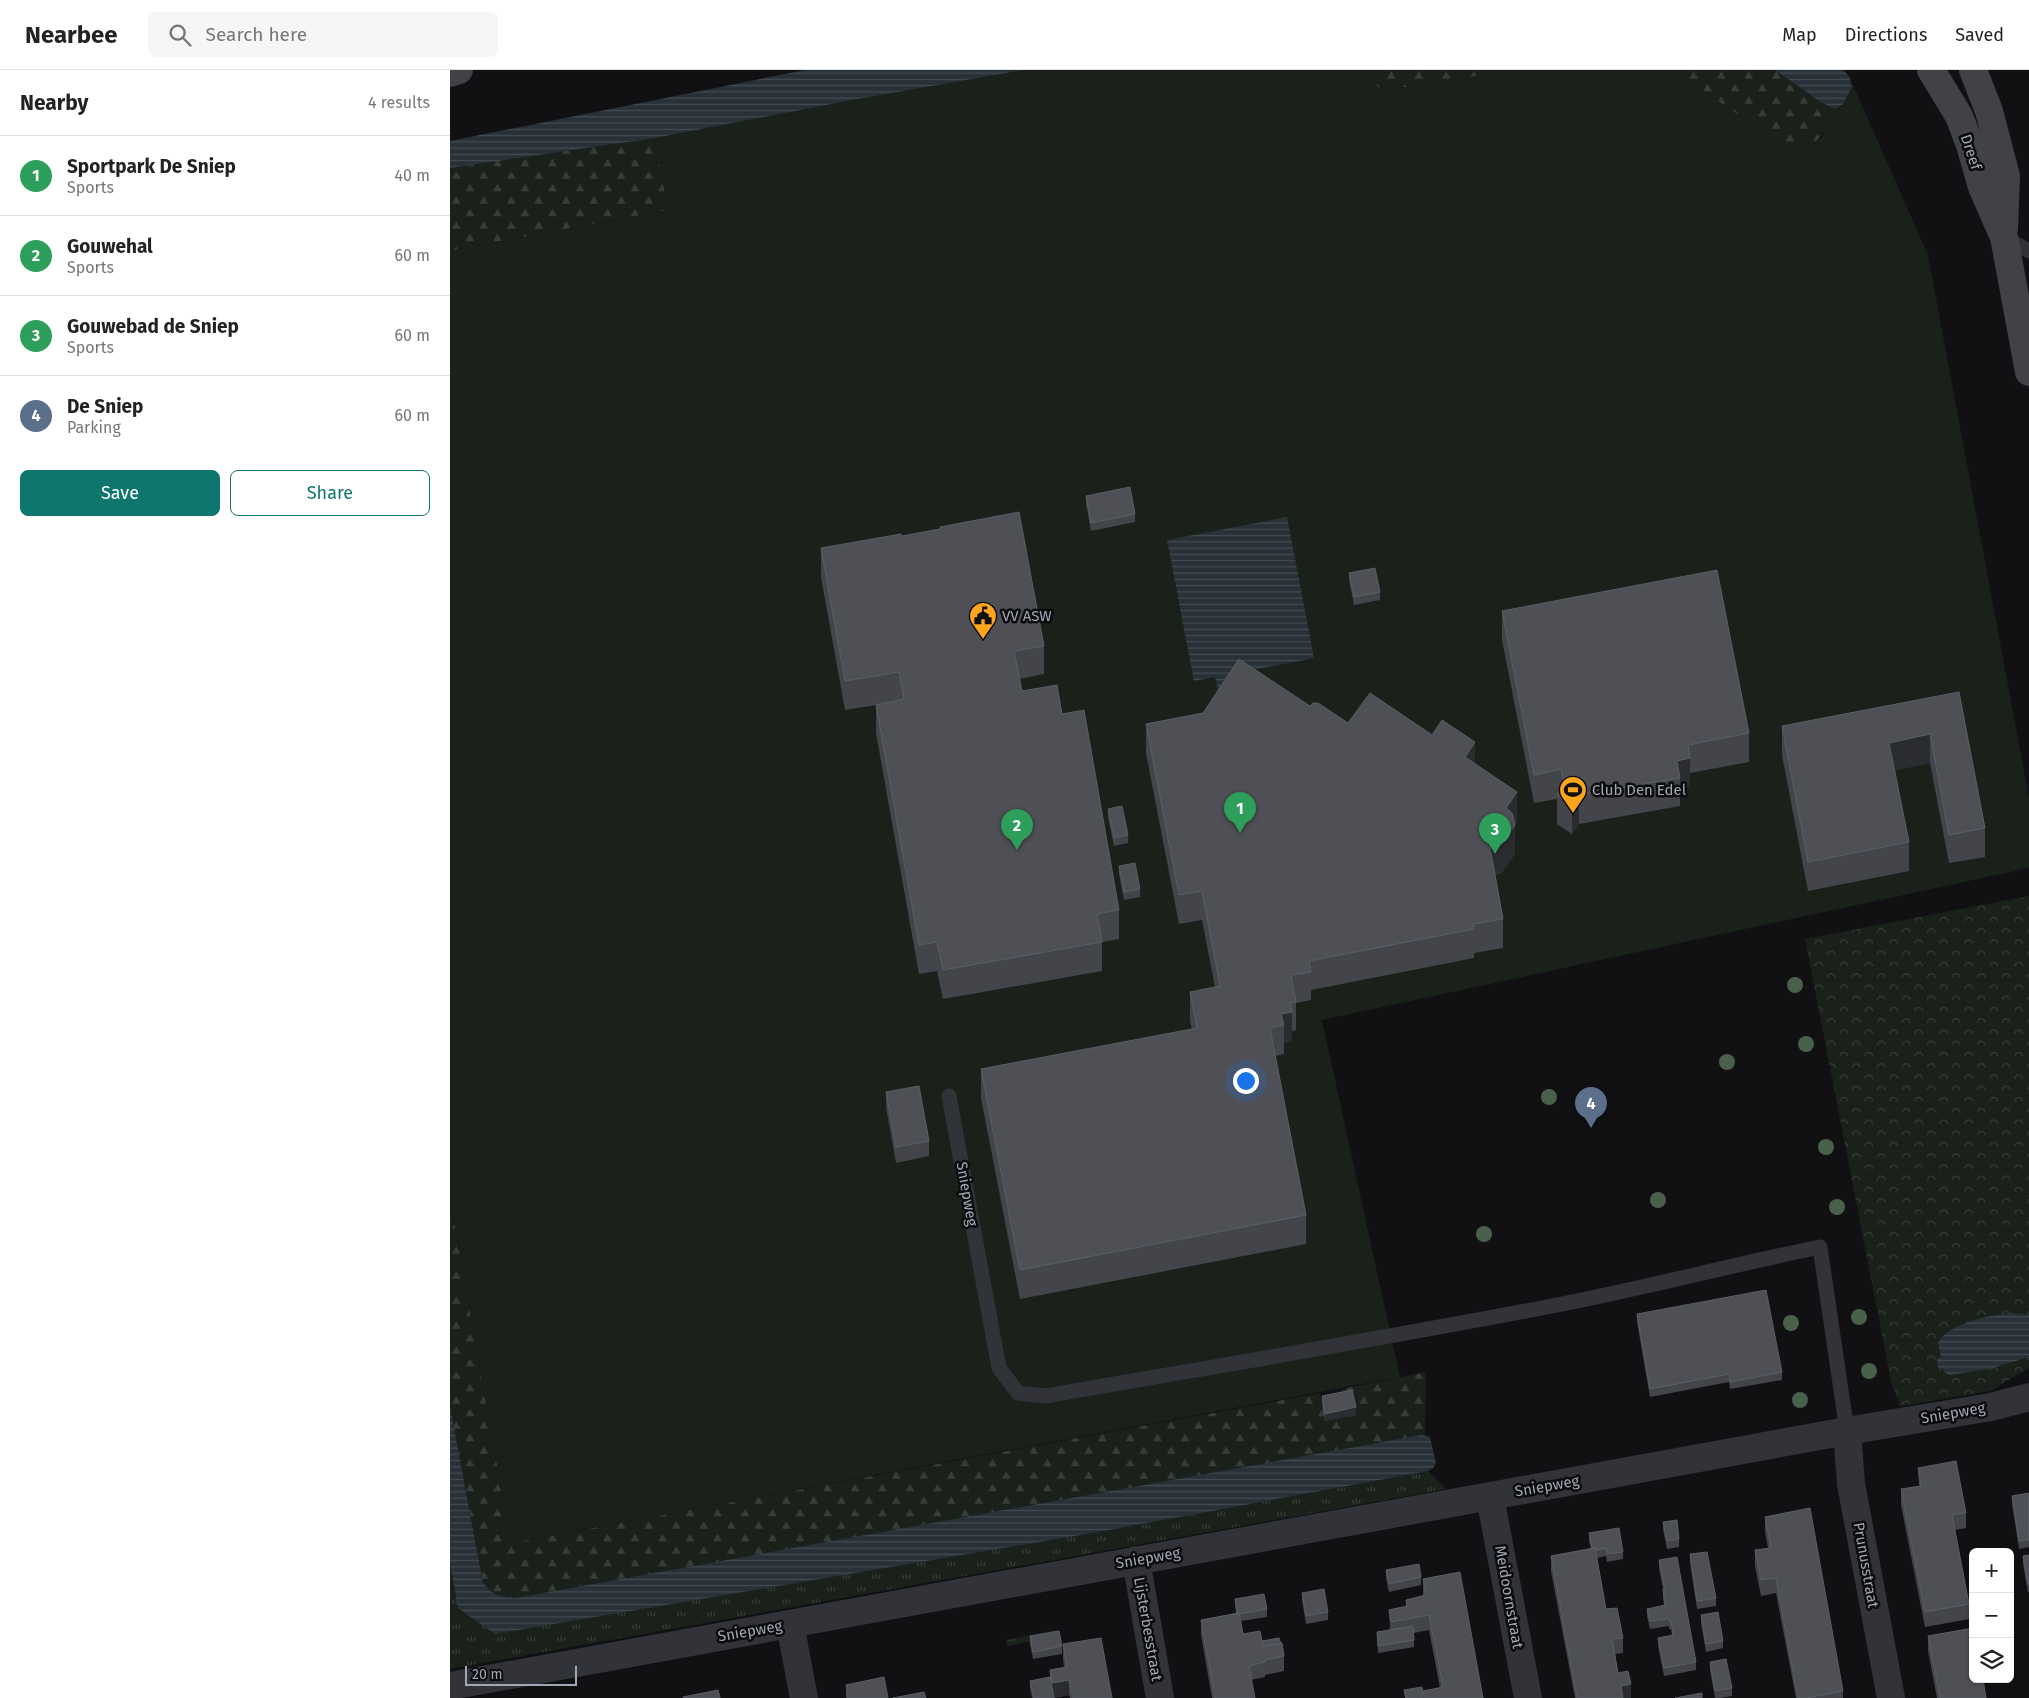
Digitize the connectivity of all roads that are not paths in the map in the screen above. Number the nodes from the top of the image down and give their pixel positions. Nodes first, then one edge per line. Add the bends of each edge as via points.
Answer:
1 (459, 70) edge
2 (1931, 70) edge
3 (1973, 70) edge
4 (450, 73) edge
5 (2004, 237) junction
6 (2029, 251) edge
7 (2029, 372) edge
8 (949, 1096) dead end
9 (2029, 1398) edge
10 (1847, 1431) junction
11 (1490, 1497) junction
12 (1136, 1560) junction
13 (790, 1624) junction
14 (450, 1686) edge
15 (804, 1698) edge
16 (1160, 1698) edge
17 (1528, 1698) edge
18 (1891, 1698) edge

1 - 4 main road
2 - 5 main road, Dreef via 1959,116 1982,187
3 - 5 main road, Dreef via 1989,111 2006,176
5 - 6 lane
5 - 7 main road, Dreef
8 - 10 lane, Sniepweg via 999,1368 1018,1393 1046,1396 1471,1322 1633,1290 1820,1247
9 - 10 street, Sniepweg
10 - 11 street, Sniepweg
10 - 18 street, Prunusstraat via 1851,1484
11 - 12 street, Sniepweg
11 - 17 street, Meidoornstraat
12 - 13 street, Sniepweg
12 - 16 street, Lijsterbesstraat
13 - 14 street, Sniepweg
13 - 15 street

